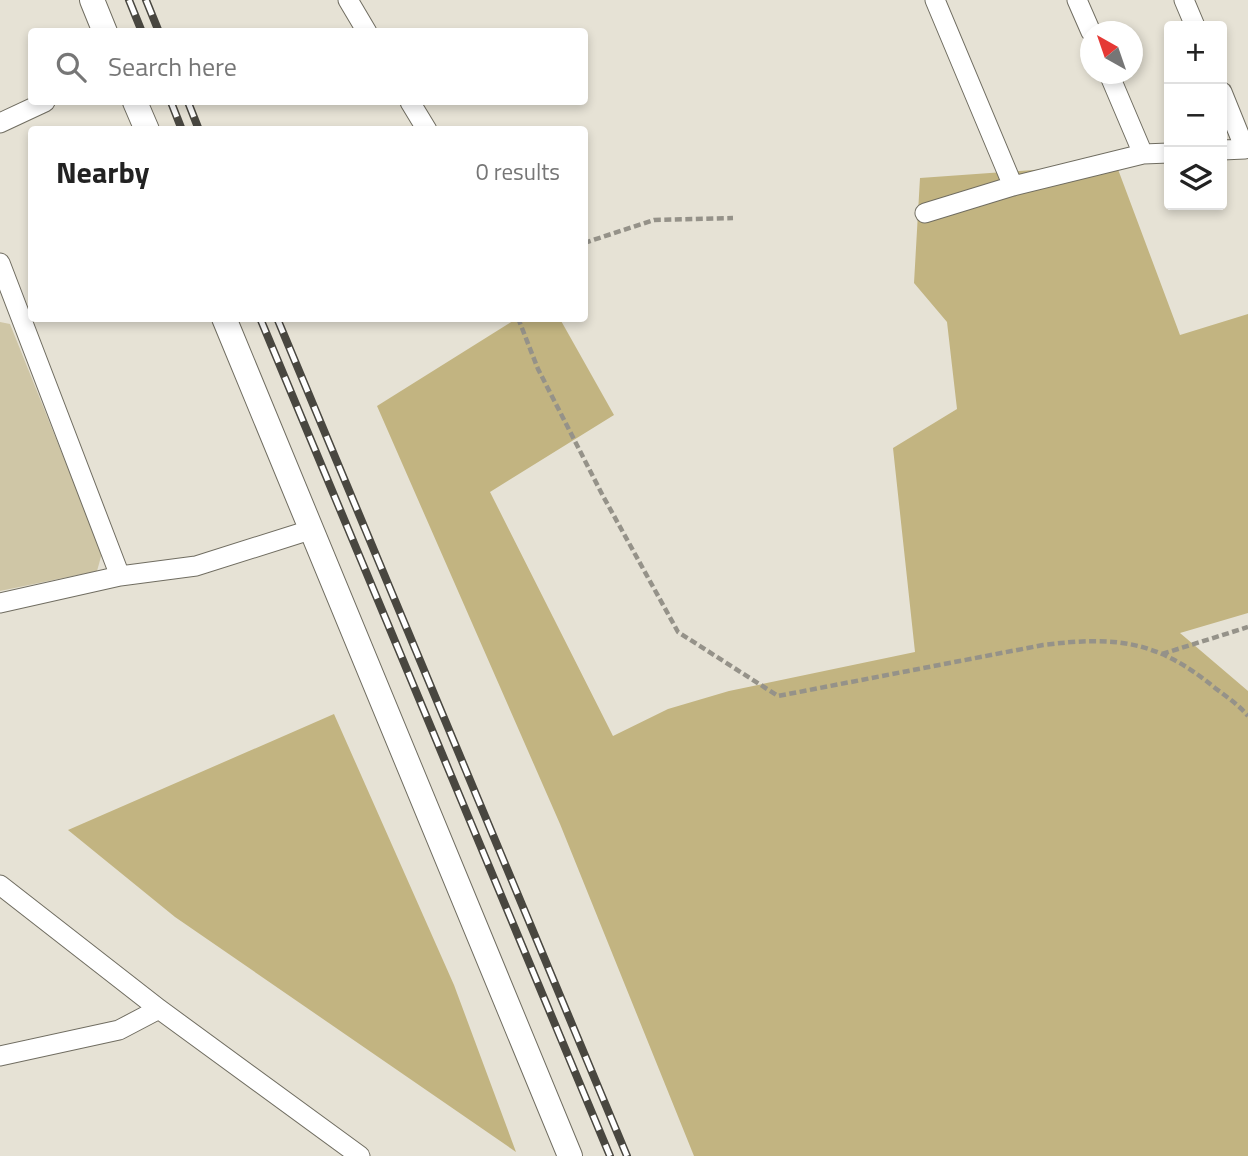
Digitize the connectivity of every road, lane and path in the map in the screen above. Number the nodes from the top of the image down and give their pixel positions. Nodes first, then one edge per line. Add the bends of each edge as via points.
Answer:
1 (92, 0) edge
2 (348, 0) edge
3 (935, 0) edge
4 (1077, 0) edge
5 (1184, 0) edge
6 (1086, 21) edge
7 (1193, 21) edge
8 (103, 28) edge
9 (365, 28) edge
10 (1113, 84) edge
11 (1227, 104) edge
12 (38, 105) edge
13 (136, 105) edge
14 (412, 105) edge
15 (0, 123) edge
16 (145, 126) edge
17 (425, 126) edge
18 (1227, 150) edge
19 (1164, 153) edge
20 (1143, 154) junction
21 (1013, 186) junction
22 (925, 213) dead end
23 (733, 218) dead end
24 (588, 242) edge
25 (0, 263) edge
26 (7, 301) edge
27 (226, 322) edge
28 (520, 322) edge
29 (310, 530) junction
30 (120, 576) junction
31 (0, 603) edge
32 (1248, 627) edge
33 (1162, 654) junction
34 (1248, 716) edge
35 (0, 885) edge
36 (159, 1009) junction
37 (0, 1056) edge
38 (360, 1156) edge
39 (570, 1156) edge

1 - 8 street
2 - 9 street
3 - 21 street
4 - 6 street
5 - 7 street
10 - 20 street
11 - 18 street via 1245,149
12 - 15 street
13 - 16 street
14 - 17 street
19 - 20 street
20 - 21 street
21 - 22 street
23 - 24 path via 654,220
25 - 26 street
26 - 30 street
27 - 29 street
28 - 33 path via 538,369 678,632 778,696 1087,640 1136,644
29 - 30 street via 196,566
29 - 39 street
30 - 31 street
32 - 33 path
33 - 34 path via 1188,666
35 - 36 street
36 - 37 street via 119,1030
36 - 38 street

